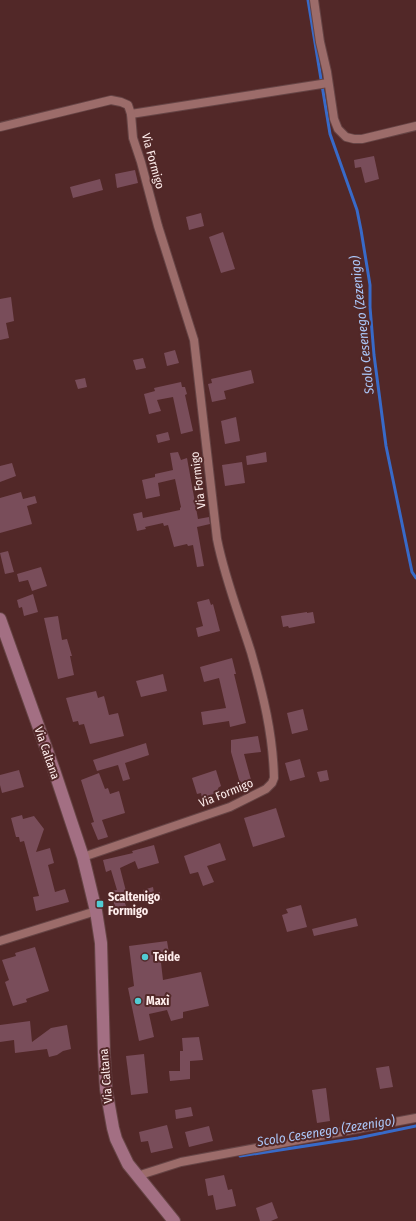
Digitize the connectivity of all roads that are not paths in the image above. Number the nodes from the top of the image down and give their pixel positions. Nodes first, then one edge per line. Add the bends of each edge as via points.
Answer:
1 (314, 0) edge
2 (326, 84) junction
3 (132, 114) junction
4 (416, 126) edge
5 (0, 127) edge
6 (0, 619) edge
7 (83, 857) junction
8 (96, 911) junction
9 (0, 941) edge
10 (416, 1118) edge
11 (137, 1176) junction
12 (174, 1221) edge

1 - 2 street
2 - 3 street
2 - 4 street via 334,119 338,129 346,137 362,139
3 - 5 street via 128,105 111,100
3 - 7 street, Via Formigo via 133,138 194,340 221,562 263,698 271,735 274,778 266,789 230,807
6 - 7 main road, Via Caltana
7 - 8 main road, Via Caltana
8 - 9 street
8 - 11 main road, Via Caltana via 101,943 104,1062 110,1111 119,1145
10 - 11 street via 181,1162
11 - 12 main road, Via Caltana

